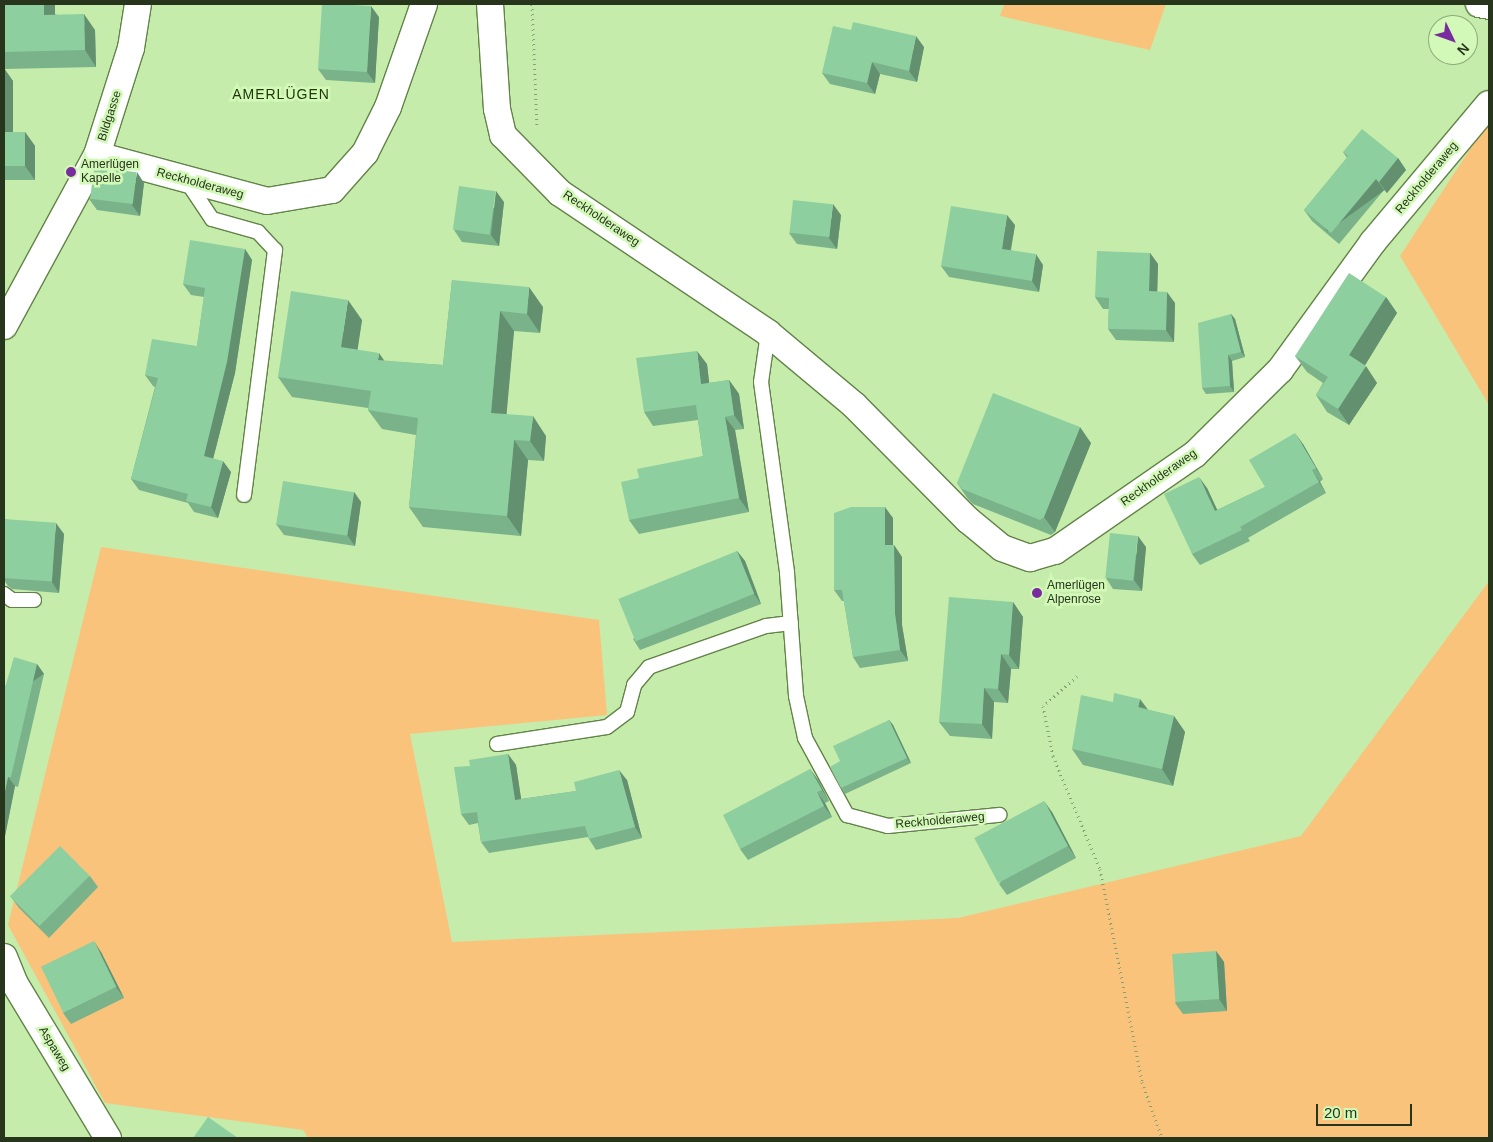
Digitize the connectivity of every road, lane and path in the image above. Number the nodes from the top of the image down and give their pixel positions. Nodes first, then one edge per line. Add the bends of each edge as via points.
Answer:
1 (138, 4) edge
2 (424, 4) edge
3 (490, 4) edge
4 (532, 4) edge
5 (1479, 4) edge
6 (1489, 6) edge
7 (1489, 104) edge
8 (98, 155) junction
9 (538, 168) junction
10 (186, 180) junction
11 (4, 326) edge
12 (768, 333) junction
13 (244, 495) dead end
14 (4, 594) edge
15 (34, 600) dead end
16 (791, 623) junction
17 (1077, 676) dead end
18 (497, 744) dead end
19 (999, 815) dead end
20 (4, 958) edge
21 (108, 1138) edge
22 (1162, 1138) edge

1 - 8 street, Bildgasse via 131,48
2 - 10 street, Reckholderaweg via 388,107 364,153 332,190 268,202
3 - 9 street, Reckholderaweg via 497,109 503,136
4 - 9 path
5 - 6 street
7 - 12 street, Reckholderaweg via 1373,242 1280,370 1195,454 1055,551 1030,558 1002,548 968,520 854,405
8 - 10 street, Reckholderaweg
8 - 11 street, Bildgasse
9 - 12 street, Reckholderaweg via 560,193
10 - 13 lane via 212,219 258,232 276,250
12 - 16 lane, Reckholderaweg via 761,382
14 - 15 lane via 12,600
16 - 18 lane via 766,626 648,667 634,685 627,712 607,727
16 - 19 lane, Reckholderaweg via 796,696 805,738 847,816 888,826
17 - 22 path via 1043,706 1053,756 1100,869 1142,1082
20 - 21 street, Aspaweg via 15,984

